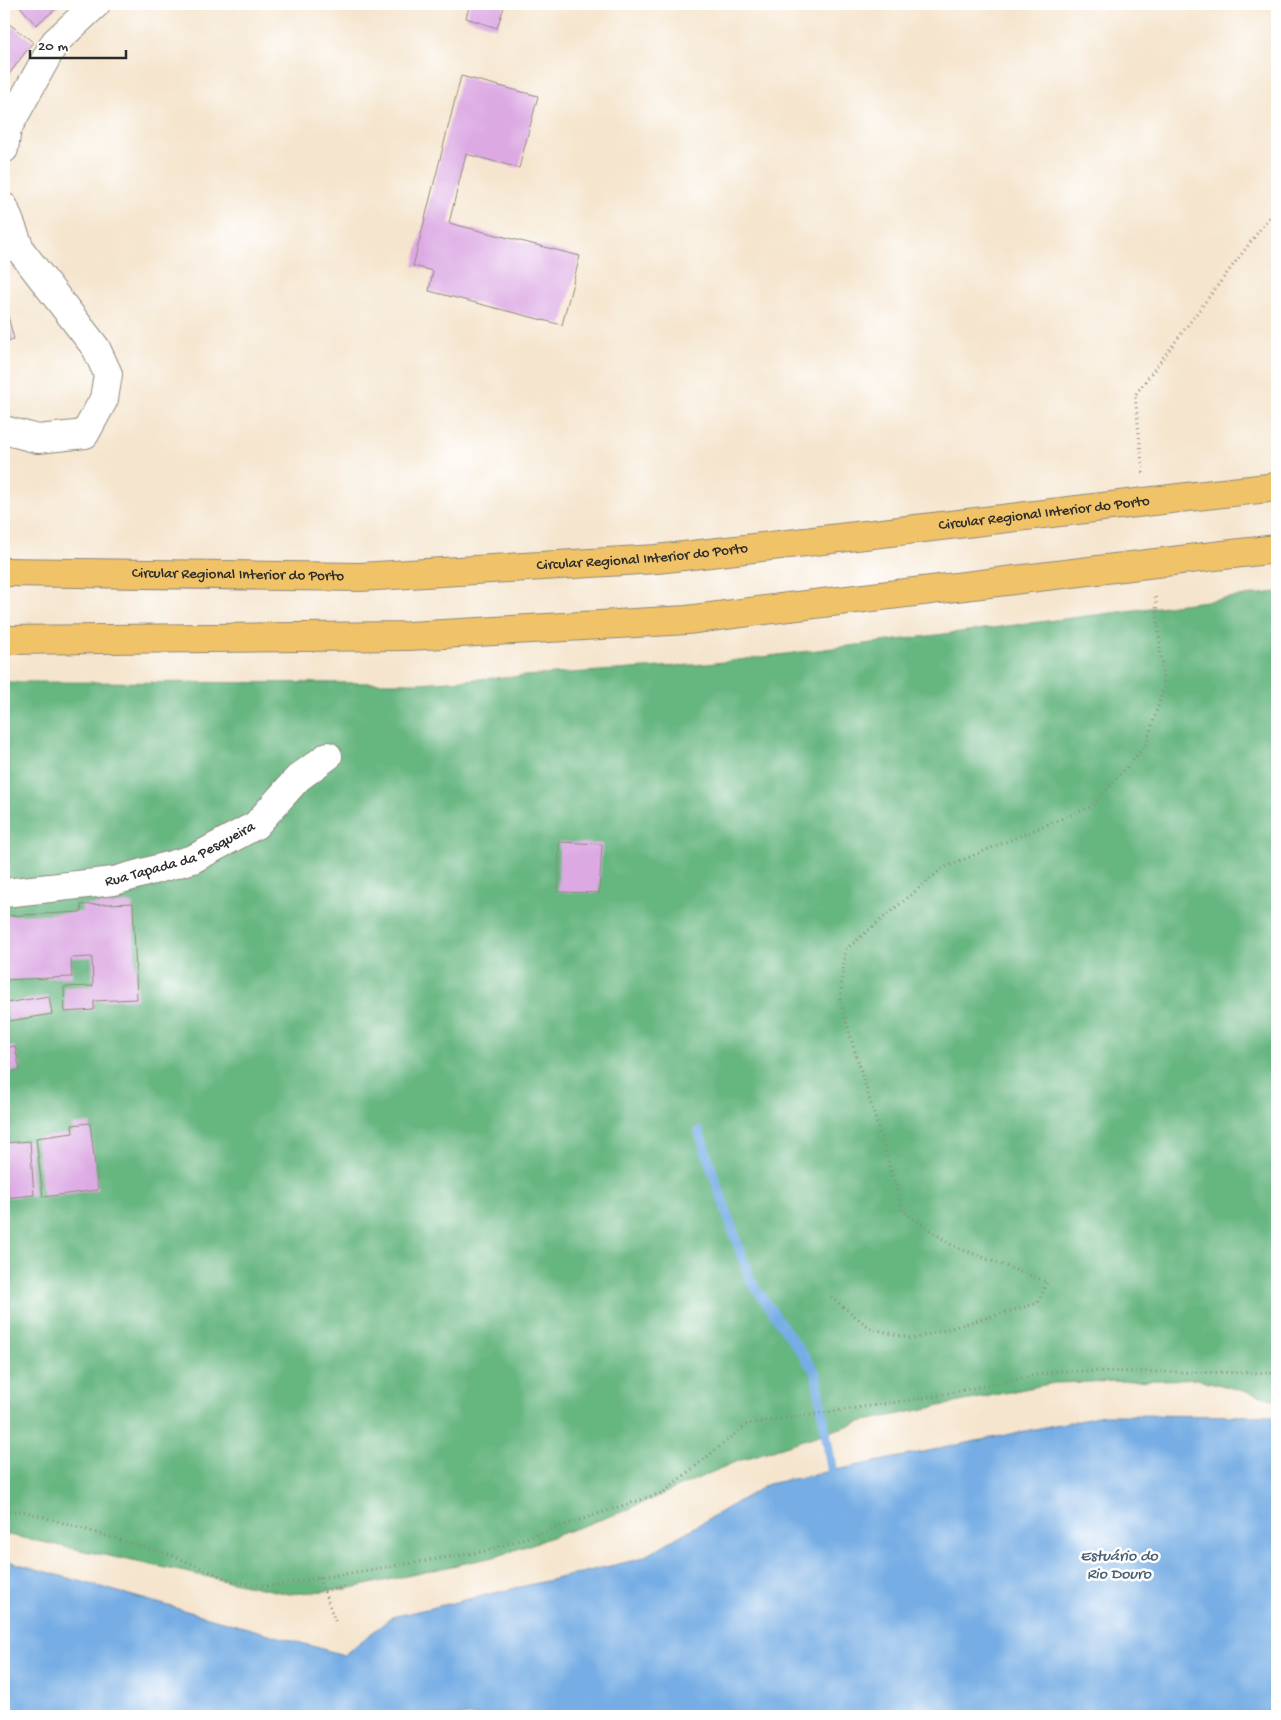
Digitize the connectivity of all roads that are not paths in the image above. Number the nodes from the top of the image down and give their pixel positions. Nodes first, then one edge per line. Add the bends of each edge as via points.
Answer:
1 (96, 4) edge
2 (4, 150) edge
3 (4, 206) edge
4 (4, 430) edge
5 (1277, 487) edge
6 (1277, 549) edge
7 (4, 572) edge
8 (4, 640) edge
9 (328, 756) dead end
10 (4, 893) edge

1 - 2 street via 55,42 7,129
3 - 4 street via 21,251 96,348 108,374 104,399 85,434 38,439
5 - 7 highway, Circular Regional Interior do Porto, bridge via 657,559 360,577
6 - 8 highway, bridge via 687,620 409,636
9 - 10 street, Rua Tapada da Pesqueira via 298,778 256,825 193,860 114,881

